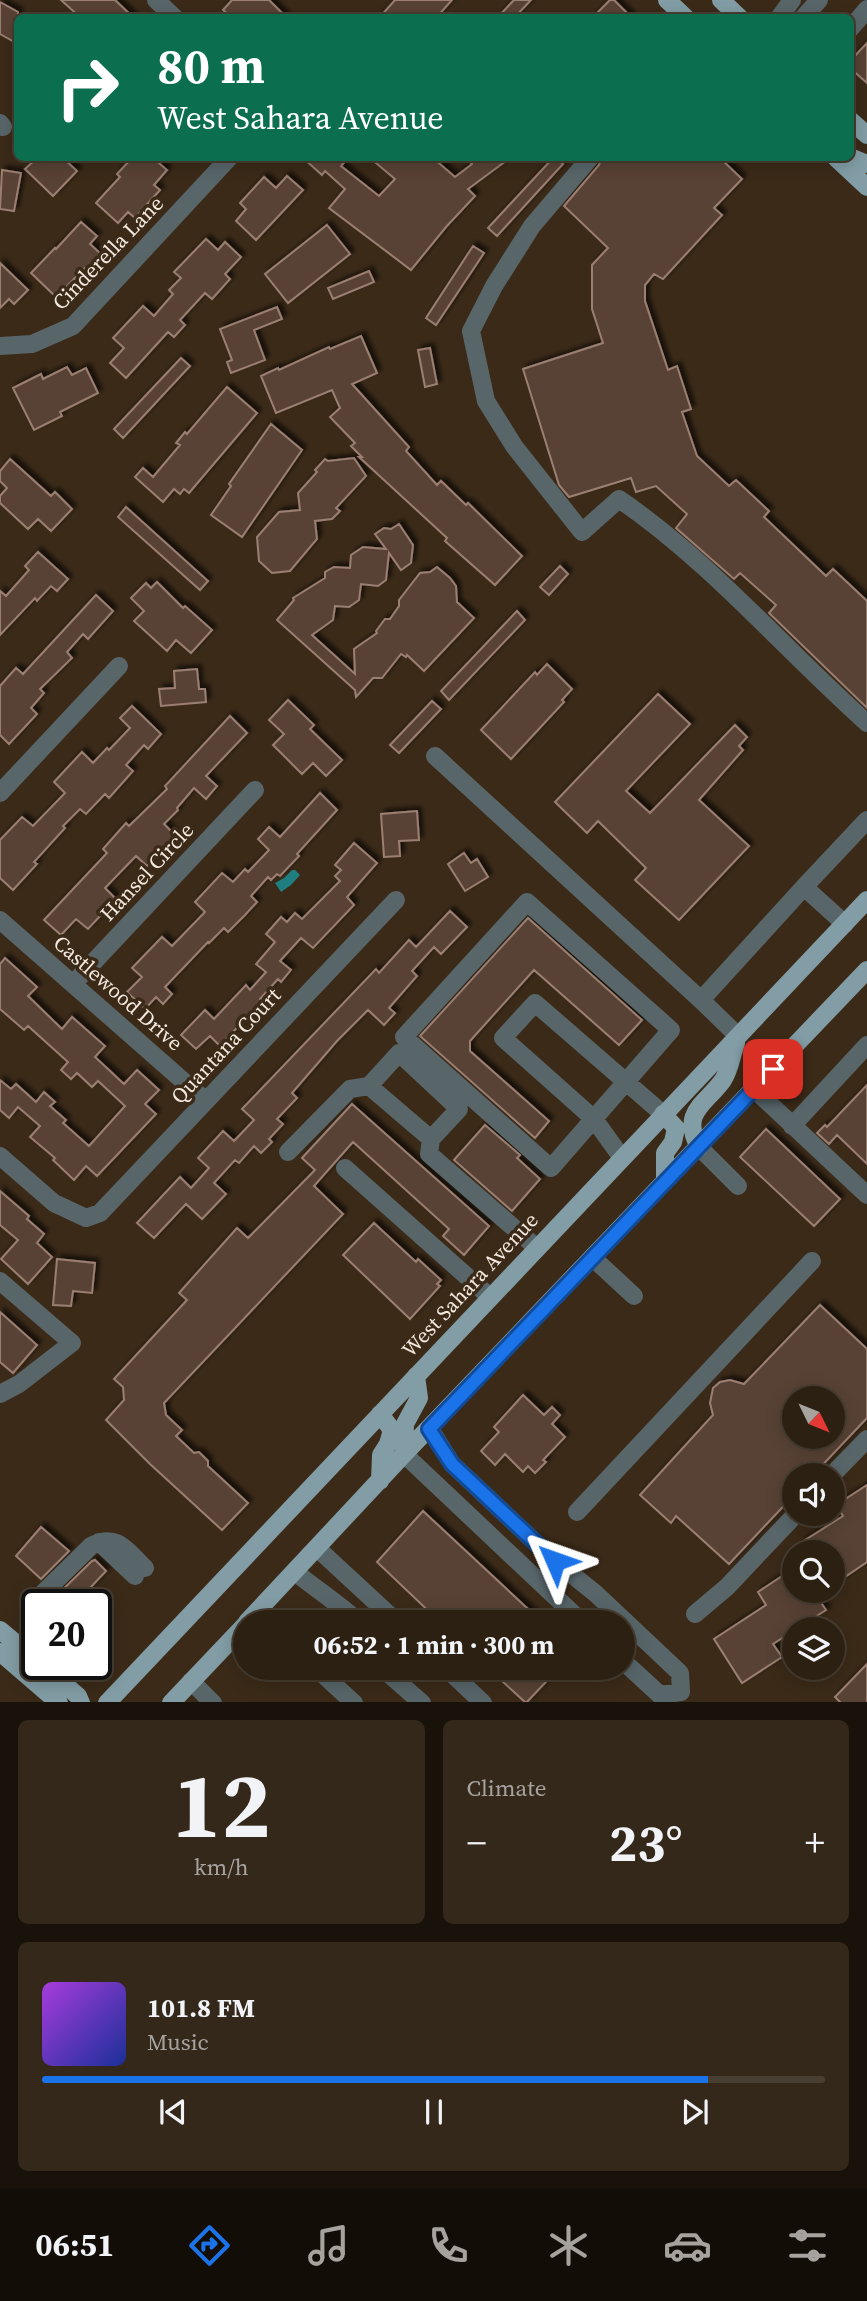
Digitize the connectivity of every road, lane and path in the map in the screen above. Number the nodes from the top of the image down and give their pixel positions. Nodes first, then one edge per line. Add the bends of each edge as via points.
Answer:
1 (156, 0) edge
2 (667, 0) edge
3 (721, 0) edge
4 (819, 0) edge
5 (867, 9) edge
6 (171, 14) edge
7 (682, 14) edge
8 (736, 14) edge
9 (807, 14) edge
10 (854, 25) edge
11 (226, 161) edge
12 (587, 161) edge
13 (839, 161) edge
14 (867, 187) edge
15 (0, 346) edge
16 (119, 666) dead end
17 (867, 723) edge
18 (435, 756) dead end
19 (255, 790) dead end
20 (0, 793) edge
21 (867, 820) edge
22 (804, 887) junction
23 (396, 900) dead end
24 (867, 900) edge
25 (0, 920) edge
26 (845, 924) junction
27 (867, 970) edge
28 (73, 984) junction
29 (701, 1000) junction
30 (738, 1036) junction
31 (867, 1045) edge
32 (626, 1082) junction
33 (369, 1086) junction
34 (754, 1089) junction
35 (206, 1101) junction
36 (663, 1114) junction
37 (594, 1119) junction
38 (792, 1126) junction
39 (431, 1139) junction
40 (699, 1147) junction
41 (288, 1152) dead end
42 (0, 1156) edge
43 (622, 1158) junction
44 (345, 1168) dead end
45 (665, 1182) junction
46 (738, 1185) dead end
47 (867, 1195) edge
48 (537, 1248) junction
49 (593, 1258) junction
50 (812, 1261) dead end
51 (0, 1281) edge
52 (634, 1296) dead end
53 (490, 1297) junction
54 (416, 1376) junction
55 (0, 1394) edge
56 (380, 1414) junction
57 (429, 1429) junction
58 (867, 1439) edge
59 (404, 1454) junction
60 (844, 1463) edge
61 (380, 1482) junction
62 (577, 1512) dead end
63 (785, 1526) edge
64 (317, 1548) junction
65 (140, 1572) dead end
66 (295, 1572) junction
67 (47, 1589) edge
68 (262, 1610) edge
69 (346, 1610) edge
70 (384, 1610) edge
71 (569, 1610) edge
72 (695, 1614) dead end
73 (0, 1630) edge
74 (233, 1640) edge
75 (21, 1648) edge
76 (1, 1654) edge
77 (660, 1655) junction
78 (635, 1672) edge
79 (640, 1677) junction
80 (60, 1680) edge
81 (329, 1680) edge
82 (396, 1680) edge
83 (459, 1680) edge
84 (191, 1681) junction
85 (58, 1702) edge
86 (81, 1702) edge
87 (108, 1702) edge
88 (172, 1702) edge
89 (212, 1702) edge
90 (353, 1702) edge
91 (421, 1702) edge
92 (482, 1702) edge

1 - 6 street
2 - 7 main road
3 - 8 main road
4 - 9 street
5 - 10 street
11 - 15 street, Cinderella Lane via 74,326 32,344
12 - 17 street via 532,226 471,331 486,401 514,446 582,532 619,499 692,556
13 - 14 main road
16 - 20 street
18 - 29 street
19 - 28 street, Hansel Circle
21 - 22 street
22 - 26 street
22 - 29 street
23 - 35 street, Quantana Court
24 - 26 main road, West Sahara Avenue
25 - 28 street, Castlewood Drive
26 - 30 main road, West Sahara Avenue
27 - 34 main road
28 - 35 street, Castlewood Drive
29 - 30 street
30 - 36 main road, West Sahara Avenue
30 - 40 main road via 724,1079 704,1100 692,1122
31 - 38 street
32 - 36 street
32 - 37 street
32 - 37 street via 535,1003 503,1038
32 - 37 street via 671,1030 527,902 404,1037 551,1168
33 - 39 street
33 - 39 street via 399,1053 459,1109
33 - 41 street via 350,1089
34 - 38 street
34 - 40 main road
35 - 42 street, Quantana Court via 100,1213 86,1218 54,1203
36 - 43 main road, West Sahara Avenue
36 - 45 main road via 677,1128 665,1153
37 - 43 street
38 - 47 street
39 - 48 street via 429,1154
40 - 45 main road
40 - 46 street
43 - 48 main road, West Sahara Avenue
44 - 53 street
45 - 49 main road
48 - 53 main road, West Sahara Avenue
49 - 52 street
49 - 57 main road
50 - 62 street
51 - 55 street via 72,1343
53 - 54 main road, West Sahara Avenue
54 - 56 main road, West Sahara Avenue
54 - 59 main road via 419,1398 405,1424
56 - 61 main road via 392,1430 381,1455
56 - 87 main road, West Sahara Avenue
57 - 59 main road
57 - 77 street via 452,1464
58 - 60 street
59 - 61 main road
59 - 71 street
61 - 64 main road
63 - 72 street
64 - 66 main road
64 - 70 street
65 - 67 street via 117,1542 99,1542
66 - 68 main road
66 - 69 street
73 - 75 main road
74 - 84 main road
76 - 85 main road
77 - 79 street
77 - 79 street via 680,1673 681,1692 660,1695
78 - 79 street
80 - 86 main road
81 - 90 street
82 - 91 street
83 - 92 street
84 - 88 main road
84 - 89 street

